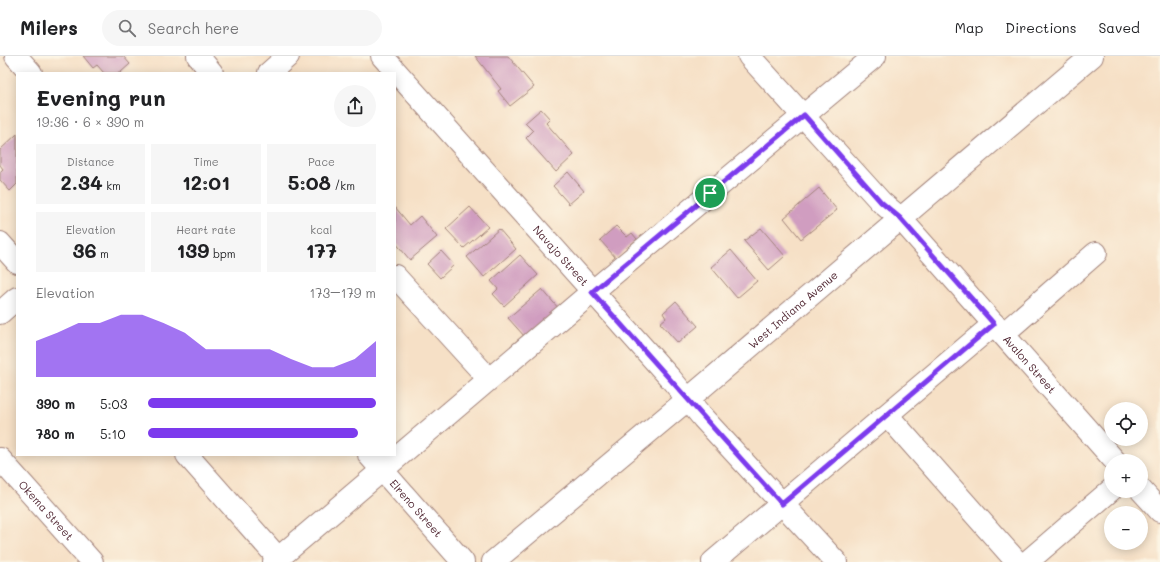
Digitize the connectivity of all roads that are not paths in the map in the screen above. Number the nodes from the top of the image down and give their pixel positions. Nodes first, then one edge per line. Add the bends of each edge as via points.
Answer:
1 (16, 56) edge
2 (198, 56) edge
3 (288, 56) edge
4 (382, 56) edge
5 (750, 56) edge
6 (875, 56) edge
7 (1092, 56) edge
8 (29, 72) edge
9 (211, 72) edge
10 (270, 72) edge
11 (804, 115) junction
12 (900, 218) junction
13 (0, 243) edge
14 (1096, 253) dead end
15 (16, 261) edge
16 (396, 277) edge
17 (592, 292) junction
18 (16, 299) edge
19 (0, 313) edge
20 (998, 329) junction
21 (489, 379) junction
22 (687, 400) junction
23 (887, 415) junction
24 (396, 447) edge
25 (1109, 454) edge
26 (188, 456) edge
27 (383, 456) edge
28 (0, 459) edge
29 (375, 462) edge
30 (1104, 496) edge
31 (1148, 498) edge
32 (782, 504) junction
33 (1160, 511) edge
34 (276, 560) edge
35 (92, 562) edge
36 (462, 562) edge
37 (493, 562) edge
38 (713, 562) edge
39 (836, 562) edge
40 (1017, 562) edge
41 (1028, 562) edge

1 - 8 street
2 - 9 street
3 - 10 street
4 - 17 street, Navajo Street
5 - 11 street, Avalon Street
6 - 11 street
7 - 12 street, West Indiana Avenue
11 - 12 street, Avalon Street via 881,202
11 - 17 street
12 - 20 street, Avalon Street
12 - 22 street, West Indiana Avenue
13 - 15 street
14 - 20 street
16 - 21 street
17 - 21 street
17 - 22 street, Navajo Street
18 - 19 street
20 - 23 street
20 - 25 street, Avalon Street
21 - 24 street
22 - 32 street, Navajo Street
22 - 37 street, West Indiana Avenue
23 - 32 street
23 - 40 street
26 - 34 street
27 - 29 street
28 - 35 street, Okema Street
29 - 34 street
29 - 36 street, Elreno Street
30 - 41 street
31 - 33 street
32 - 38 street
32 - 39 street, Navajo Street

